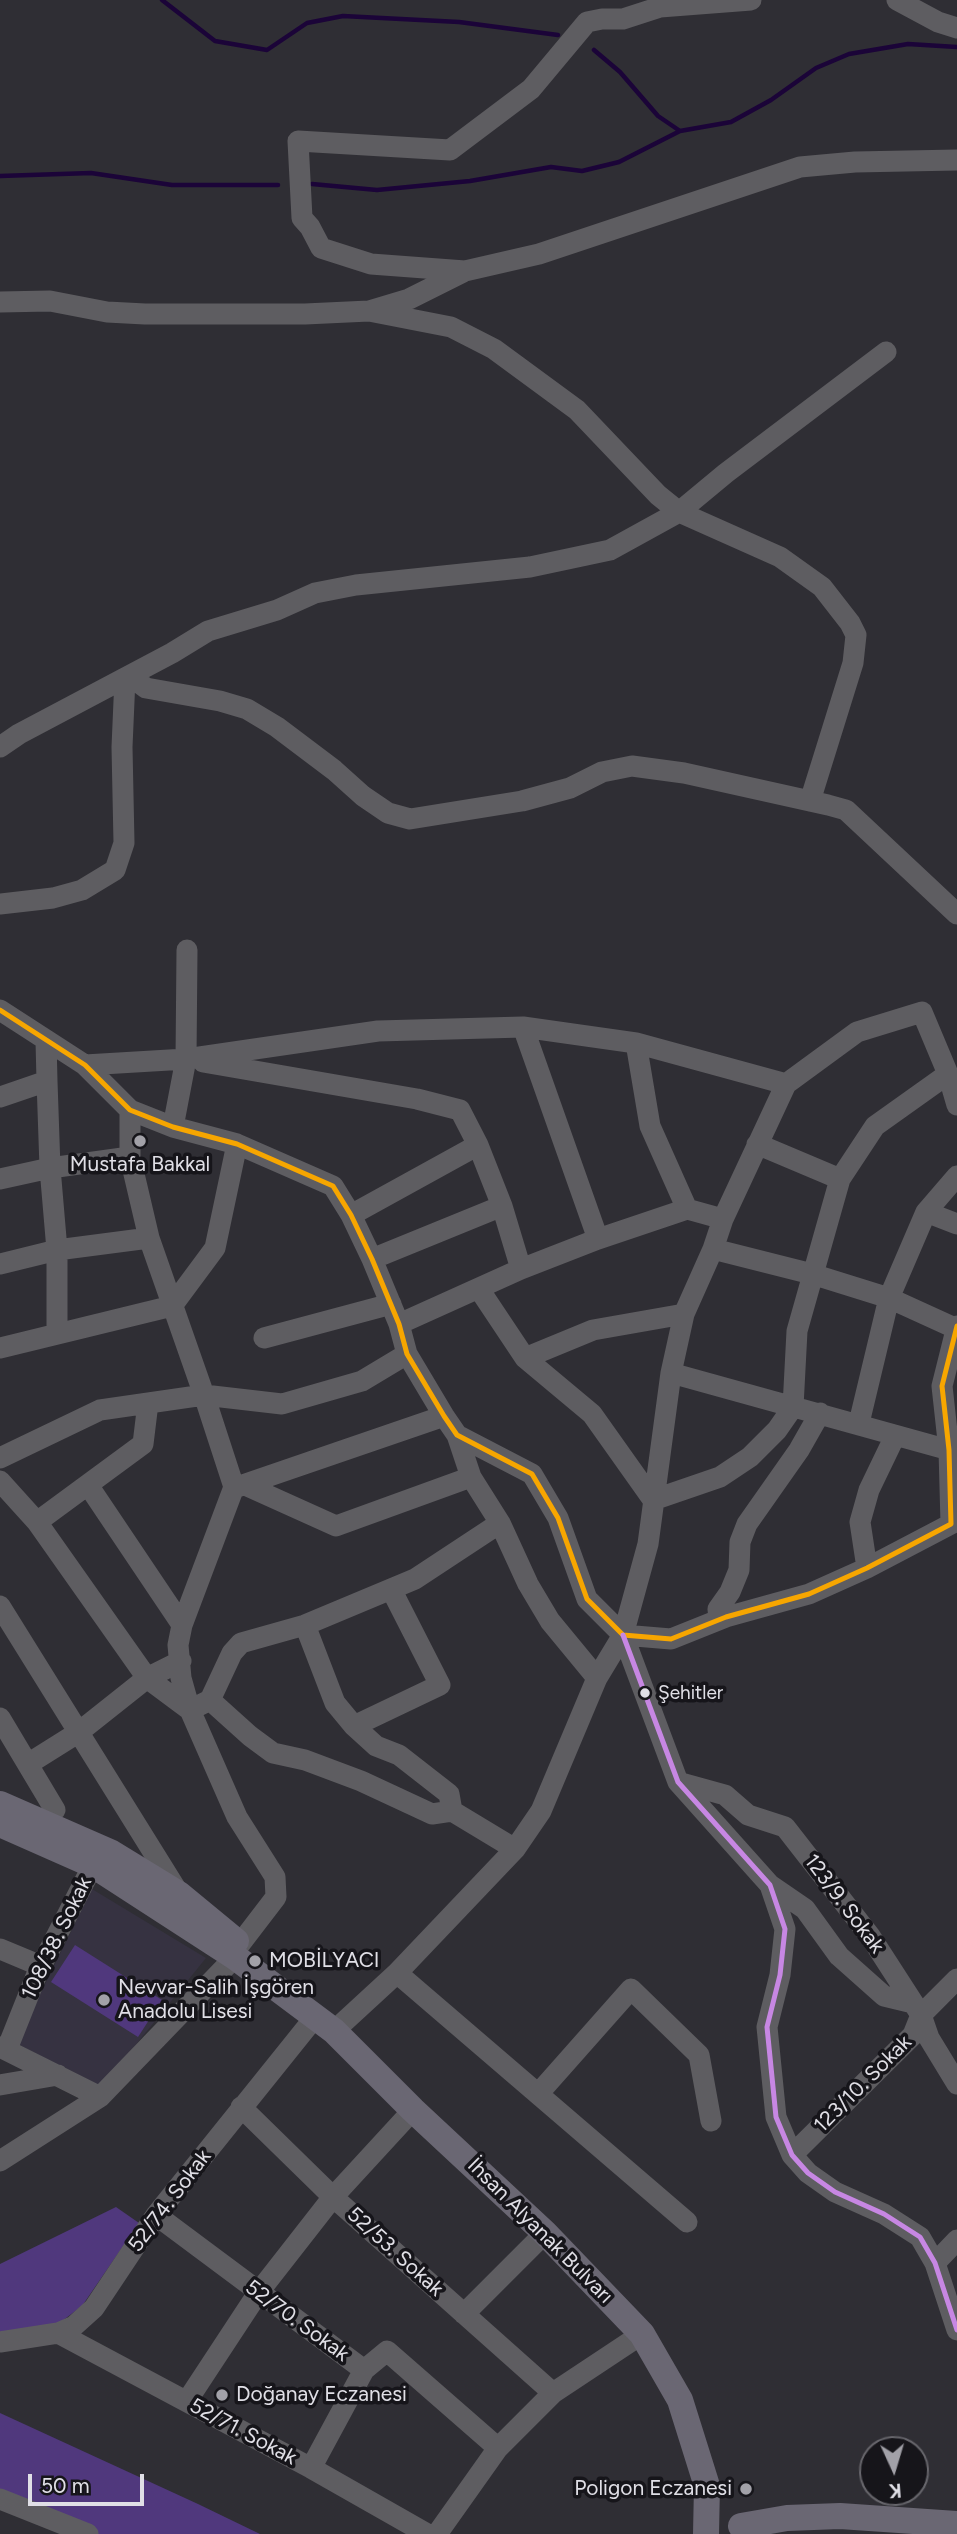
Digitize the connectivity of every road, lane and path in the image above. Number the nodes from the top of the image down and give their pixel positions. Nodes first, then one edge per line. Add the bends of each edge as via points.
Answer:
1 (751, 0) edge
2 (897, 0) edge
3 (957, 28) edge
4 (957, 160) edge
5 (410, 267) junction
6 (465, 271) junction
7 (409, 299) junction
8 (0, 302) edge
9 (369, 311) junction
10 (886, 352) dead end
11 (679, 512) junction
12 (127, 677) junction
13 (0, 747) edge
14 (810, 801) junction
15 (0, 904) edge
16 (957, 914) edge
17 (187, 950) dead end
18 (3, 1014) edge
19 (523, 1027) junction
20 (46, 1041) junction
21 (636, 1043) junction
22 (186, 1059) junction
23 (85, 1065) junction
24 (948, 1074) junction
25 (47, 1081) junction
26 (786, 1084) junction
27 (0, 1097) edge
28 (957, 1105) edge
29 (130, 1110) junction
30 (173, 1126) junction
31 (237, 1144) junction
32 (757, 1144) junction
33 (478, 1145) junction
34 (130, 1157) junction
35 (50, 1168) junction
36 (957, 1176) edge
37 (840, 1179) junction
38 (0, 1180) edge
39 (502, 1206) junction
40 (687, 1209) junction
41 (926, 1212) junction
42 (351, 1215) junction
43 (723, 1219) junction
44 (957, 1224) edge
45 (149, 1238) junction
46 (598, 1238) junction
47 (713, 1249) junction
48 (57, 1250) junction
49 (372, 1259) junction
50 (0, 1264) edge
51 (521, 1269) junction
52 (812, 1274) junction
53 (479, 1289) junction
54 (889, 1298) junction
55 (391, 1304) junction
56 (172, 1306) junction
57 (684, 1314) junction
58 (399, 1325) junction
59 (957, 1328) edge
60 (57, 1334) junction
61 (264, 1339) dead end
62 (0, 1348) edge
63 (407, 1354) junction
64 (526, 1358) junction
65 (671, 1373) junction
66 (204, 1395) junction
67 (148, 1403) junction
68 (793, 1407) junction
69 (820, 1413) junction
70 (443, 1416) junction
71 (859, 1423) junction
72 (457, 1434) junction
73 (895, 1436) junction
74 (949, 1450) junction
75 (0, 1458) edge
76 (471, 1477) junction
77 (0, 1481) edge
78 (88, 1485) junction
79 (239, 1486) junction
80 (653, 1500) junction
81 (37, 1522) junction
82 (500, 1523) junction
83 (954, 1523) edge
84 (867, 1568) junction
85 (391, 1589) junction
86 (0, 1606) edge
87 (719, 1620) junction
88 (182, 1625) junction
89 (305, 1625) junction
90 (623, 1635) junction
91 (181, 1661) junction
92 (146, 1678) junction
93 (597, 1678) junction
94 (210, 1700) junction
95 (190, 1710) junction
96 (1, 1722) edge
97 (354, 1726) junction
98 (79, 1732) junction
99 (28, 1764) junction
100 (678, 1782) junction
101 (0, 1804) edge
102 (55, 1810) dead end
103 (452, 1811) junction
104 (0, 1824) edge
105 (515, 1849) junction
106 (93, 1865) junction
107 (770, 1885) junction
108 (179, 1894) junction
109 (0, 1949) edge
110 (237, 1950) junction
111 (41, 1966) junction
112 (397, 1973) junction
113 (957, 1979) edge
114 (917, 2009) junction
115 (325, 2024) junction
116 (3, 2048) edge
117 (58, 2076) junction
118 (957, 2084) edge
119 (0, 2085) edge
120 (538, 2094) junction
121 (100, 2097) junction
122 (241, 2108) junction
123 (413, 2110) junction
124 (710, 2121) dead end
125 (792, 2155) junction
126 (0, 2161) edge
127 (333, 2197) junction
128 (156, 2216) junction
129 (687, 2222) dead end
130 (545, 2233) junction
131 (957, 2240) edge
132 (935, 2263) junction
133 (258, 2293) junction
134 (464, 2314) junction
135 (957, 2330) edge
136 (58, 2333) junction
137 (642, 2334) junction
138 (0, 2342) edge
139 (364, 2370) junction
140 (553, 2393) junction
141 (187, 2401) junction
142 (498, 2448) junction
143 (311, 2468) junction
144 (706, 2486) junction
145 (0, 2499) edge
146 (957, 2524) edge
147 (743, 2529) edge
148 (88, 2534) edge
149 (427, 2534) edge
150 (437, 2534) edge
151 (708, 2534) edge

1 - 5 street via 660,7 623,19 587,22 531,89 450,150 298,141 302,218 321,248 371,264
2 - 3 street
4 - 6 street via 800,167 539,254
5 - 6 street
5 - 7 street
6 - 7 street
7 - 9 street
8 - 9 street via 50,301 145,314
9 - 11 street via 451,327 494,349 577,410
10 - 11 street
11 - 12 street via 610,550 530,567 315,593 208,631
11 - 14 street via 780,557 822,587 856,635 853,663
12 - 13 street
12 - 14 street via 146,688 247,709 380,808 410,819 522,801 632,766
12 - 15 street via 122,747 124,843 115,870 82,890
14 - 16 street via 846,810
17 - 22 street
18 - 20 street
19 - 21 street
19 - 22 street via 378,1031
19 - 46 street
20 - 23 street
20 - 25 street
21 - 26 street
21 - 40 street via 650,1126
22 - 23 street
22 - 30 street
22 - 33 street via 460,1110
23 - 29 street
24 - 26 street via 922,1012 857,1032
24 - 28 street
24 - 37 street via 875,1126
25 - 27 street
25 - 35 street
26 - 32 street, 52/74. Sokak
29 - 30 street
29 - 34 street
30 - 31 street
31 - 42 street via 333,1186
31 - 56 street via 215,1248
32 - 37 street
32 - 43 street, 52/74. Sokak
33 - 39 street
33 - 42 street
34 - 35 street
34 - 45 street
35 - 38 street
35 - 48 street
36 - 41 street
37 - 52 street
39 - 49 street
39 - 51 street
40 - 43 street
40 - 46 street
41 - 44 street
41 - 54 street
42 - 49 street
43 - 47 street, 52/74. Sokak
45 - 48 street
45 - 56 street
46 - 51 street
47 - 52 street
47 - 57 street, 52/74. Sokak
48 - 50 street
48 - 60 street
49 - 55 street
51 - 53 street
52 - 54 street
52 - 68 street via 797,1331
53 - 58 street
53 - 64 street
54 - 59 street
54 - 71 street
55 - 58 street
55 - 61 street
56 - 60 street
56 - 66 street
57 - 64 street via 593,1330
57 - 65 street, 52/74. Sokak
58 - 63 street
59 - 74 street via 942,1386
60 - 62 street
63 - 66 street via 362,1381 282,1404
63 - 70 street
64 - 80 street via 592,1414
65 - 68 street
65 - 80 street, 52/74. Sokak
66 - 67 street
66 - 79 street
67 - 75 street via 100,1410
67 - 78 street via 143,1444
68 - 69 street
68 - 80 street via 750,1457 720,1477
69 - 71 street
69 - 87 street via 747,1524 738,1570 718,1609
70 - 72 street
70 - 79 street
71 - 73 street
72 - 76 street
72 - 90 street via 532,1474 558,1518 587,1599
73 - 74 street
73 - 84 street via 869,1490 860,1522
74 - 83 street
76 - 79 street via 336,1526
76 - 82 street
77 - 81 street
78 - 81 street
78 - 88 street
79 - 88 street
80 - 90 street, 52/74. Sokak via 648,1544
81 - 92 street
82 - 85 street via 415,1579
82 - 93 street via 550,1621
83 - 84 street
84 - 87 street via 809,1594
85 - 89 street
85 - 97 street via 440,1685
86 - 98 street
87 - 90 street via 671,1639
88 - 91 street
89 - 94 street via 241,1643
89 - 97 street via 335,1703
90 - 93 street, 52/74. Sokak
90 - 100 street
91 - 92 street
91 - 95 street
92 - 95 street
92 - 98 street
93 - 105 street, 52/74. Sokak via 541,1811
94 - 95 street
94 - 103 street via 273,1753 360,1781 432,1814
95 - 110 street via 237,1817 275,1877 276,1897
96 - 99 street
97 - 103 street via 449,1794
98 - 99 street
98 - 108 street
99 - 102 street
100 - 107 street
100 - 114 street, 123/9. Sokak via 725,1795 748,1815 785,1827 870,1936
101 - 108 main road via 112,1853
103 - 105 street
104 - 106 main road
105 - 112 street, 52/74. Sokak
106 - 110 main road
106 - 111 street, 108/38. Sokak
107 - 114 street via 805,1909 839,1956 884,1996
107 - 125 street via 785,1929 767,2027 769,2057 776,2117
108 - 110 main road
109 - 111 street
110 - 115 main road, İhsan Alyanak Bulvarı
110 - 121 street
111 - 116 street, 108/38. Sokak
112 - 115 street, 52/74. Sokak
112 - 120 street
113 - 114 street, 123/10. Sokak
114 - 118 street, 123/9. Sokak
114 - 125 street, 123/10. Sokak via 914,2035
115 - 122 street, 52/74. Sokak
115 - 123 main road, İhsan Alyanak Bulvarı
116 - 117 street
117 - 119 street
117 - 121 street
120 - 124 street via 631,1989 699,2055
120 - 129 street
121 - 126 street
122 - 127 street, 52/53. Sokak
122 - 128 street, 52/74. Sokak
123 - 127 street
123 - 130 main road, İhsan Alyanak Bulvarı
125 - 132 street via 835,2192 920,2237
127 - 133 street
127 - 134 street, 52/53. Sokak
128 - 133 street, 52/70. Sokak
128 - 136 street, 52/74. Sokak via 94,2308
130 - 134 street
130 - 137 main road, İhsan Alyanak Bulvarı
131 - 132 street
132 - 135 street
133 - 139 street, 52/70. Sokak
133 - 141 street
134 - 140 street, 52/53. Sokak
136 - 138 street, 52/74. Sokak
136 - 141 street, 52/71. Sokak
137 - 140 street
137 - 144 main road, İhsan Alyanak Bulvarı via 680,2400
139 - 142 street, 52/70. Sokak via 387,2351
139 - 143 street
140 - 142 street
141 - 143 street, 52/71. Sokak
142 - 150 street
143 - 149 street, 52/71. Sokak
144 - 147 main road
144 - 151 main road
145 - 148 street
146 - 147 main road via 840,2516 787,2518
147 - 151 main road via 720,2527

